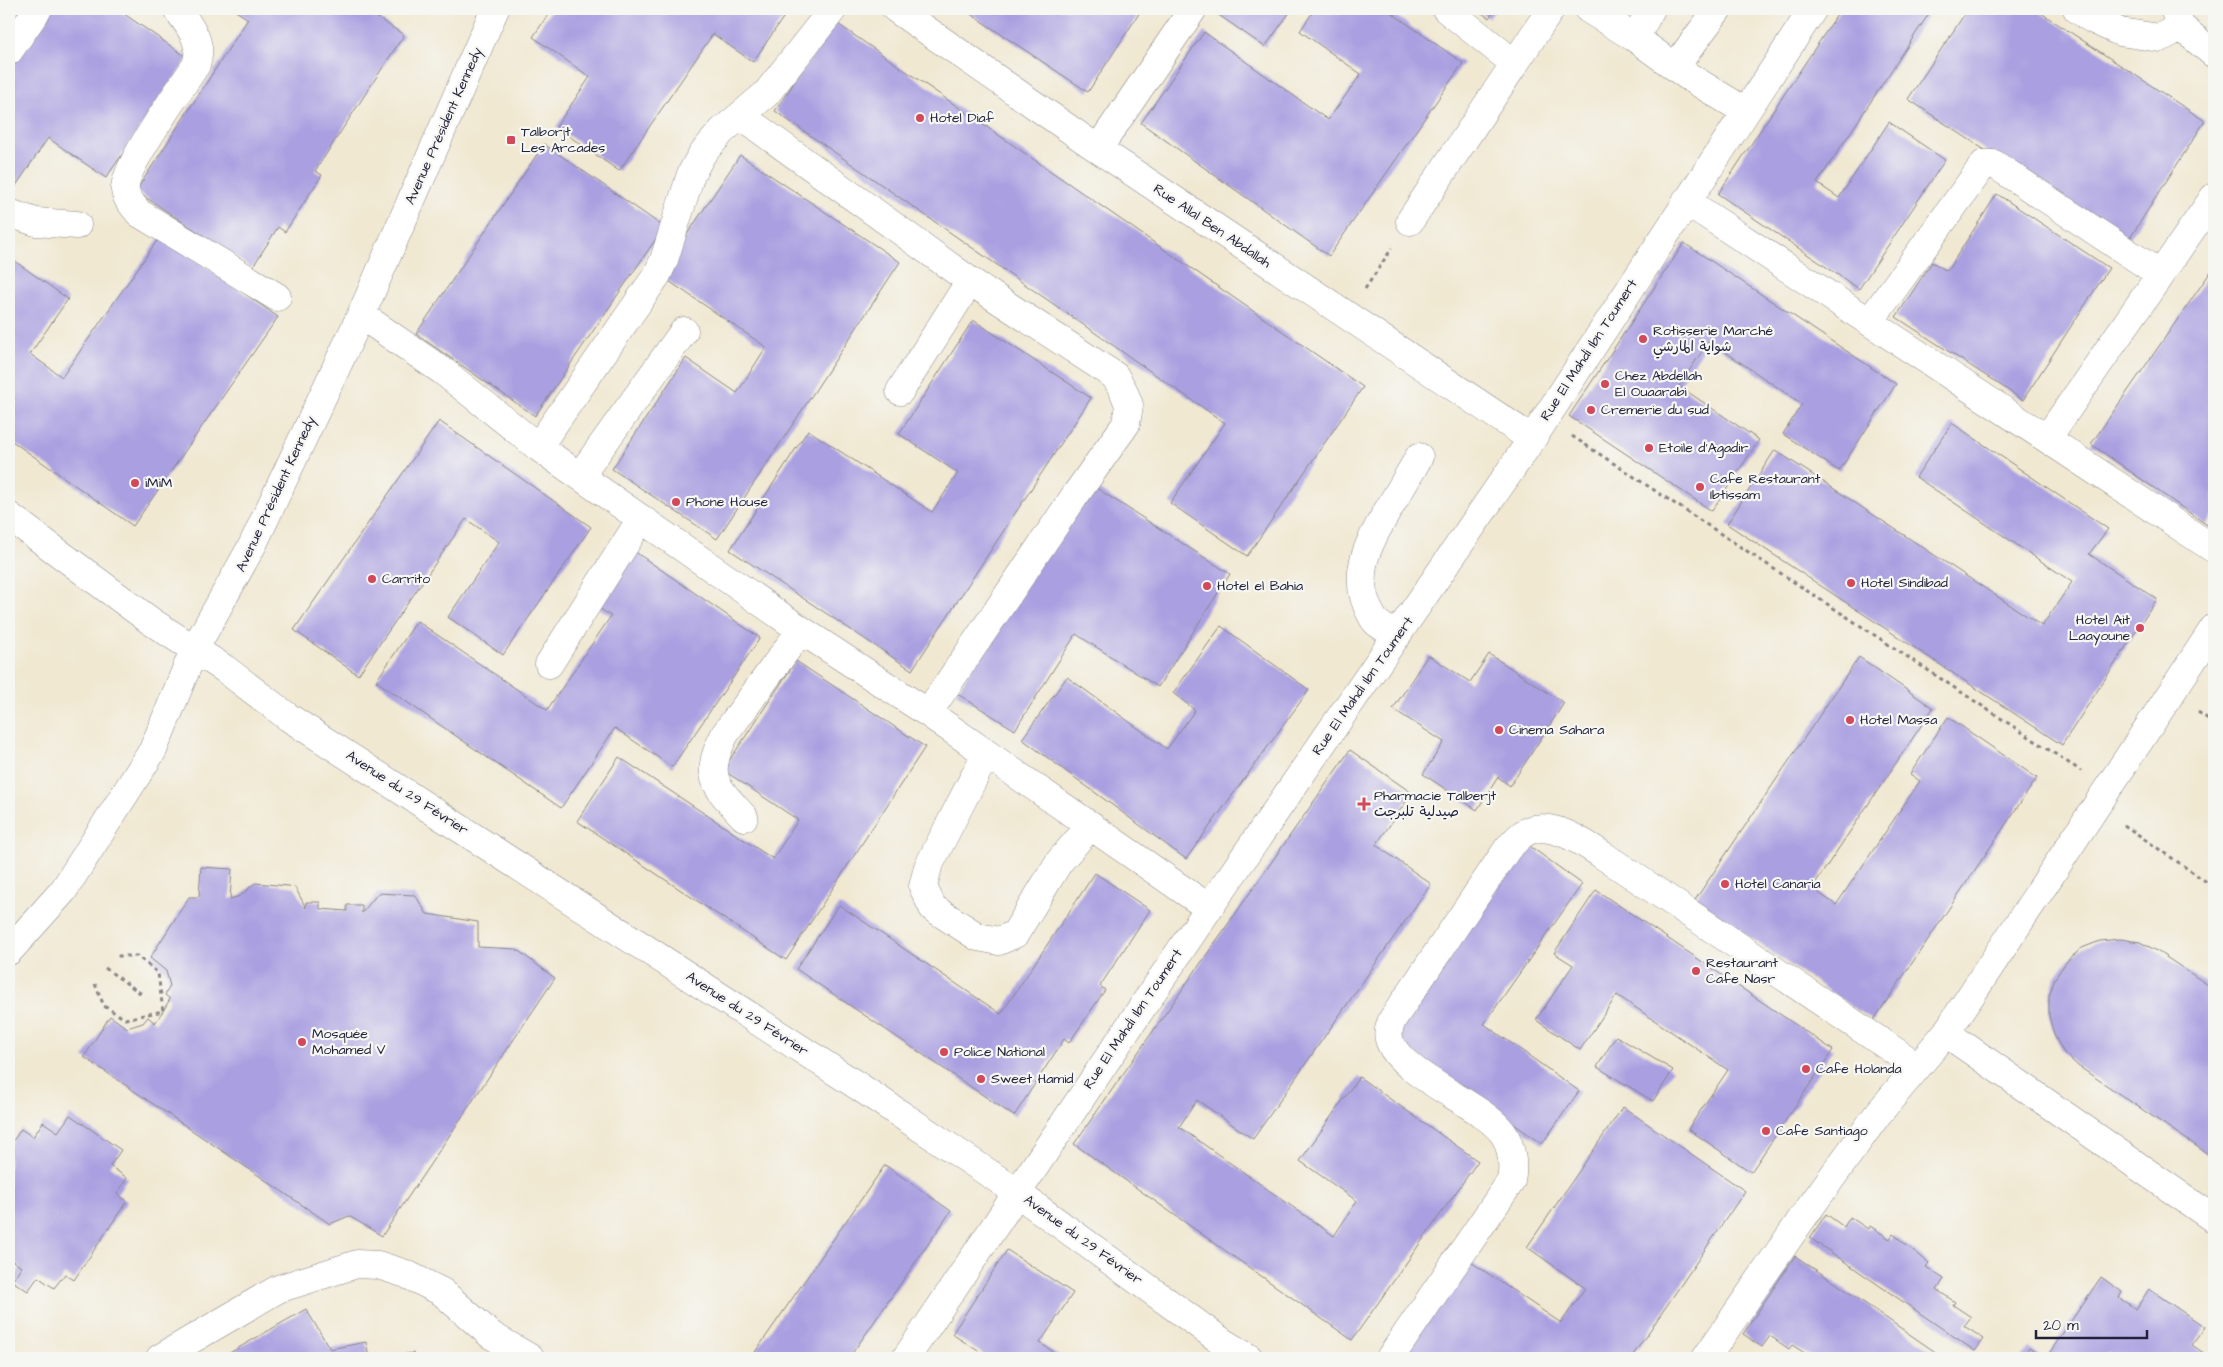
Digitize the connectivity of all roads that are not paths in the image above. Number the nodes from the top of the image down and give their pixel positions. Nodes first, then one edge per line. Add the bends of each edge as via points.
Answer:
1 (38, 9) edge
2 (177, 9) edge
3 (495, 9) edge
4 (834, 9) edge
5 (896, 9) edge
6 (1193, 9) edge
7 (1446, 9) edge
8 (1551, 9) edge
9 (1588, 9) edge
10 (1652, 9) edge
11 (1718, 9) edge
12 (1812, 9) edge
13 (2077, 9) edge
14 (2178, 18) edge
15 (1635, 38) junction
16 (9, 51) edge
17 (2214, 54) edge
18 (1514, 63) junction
19 (1676, 67) junction
20 (1745, 110) junction
21 (742, 116) junction
22 (1098, 150) junction
23 (2214, 197) edge
24 (1686, 201) junction
25 (9, 213) edge
26 (1410, 221) road end
27 (77, 225) dead end
28 (2160, 274) junction
29 (970, 281) junction
30 (277, 297) dead end
31 (361, 315) junction
32 (1870, 321) junction
33 (684, 331) dead end
34 (900, 391) dead end
35 (1538, 429) junction
36 (2048, 438) junction
37 (538, 447) junction
38 (1419, 457) dead end
39 (580, 476) junction
40 (9, 516) edge
41 (641, 519) junction
42 (2214, 548) edge
43 (2214, 628) edge
44 (801, 630) junction
45 (1397, 636) junction
46 (194, 650) junction
47 (549, 664) dead end
48 (928, 714) junction
49 (986, 754) junction
50 (744, 817) dead end
51 (1091, 825) junction
52 (1209, 908) junction
53 (9, 952) edge
54 (1946, 1033) junction
55 (1917, 1066) junction
56 (1016, 1192) junction
57 (2214, 1219) edge
58 (160, 1358) edge
59 (530, 1358) edge
60 (906, 1358) edge
61 (1249, 1358) edge
62 (1390, 1358) edge
63 (1706, 1358) edge

1 - 16 street
2 - 30 street via 194,35 200,55 134,162 124,192 139,213
3 - 31 street, Avenue Président Kennedy
4 - 21 street via 772,86
5 - 22 street, Rue Allal Ben Abdallah
6 - 22 street
7 - 18 street
8 - 18 street
9 - 15 street
10 - 15 street
11 - 19 street
12 - 20 street, Rue El Mahdi Ibn Toumert
13 - 14 street via 2120,32 2160,38
14 - 17 street
15 - 19 street
18 - 26 street
19 - 20 street
20 - 24 street, Rue El Mahdi Ibn Toumert
21 - 29 street
21 - 37 street via 722,131 702,154 688,180 657,275
22 - 35 street, Rue Allal Ben Abdallah via 1347,316
23 - 28 street
24 - 32 street
24 - 35 street, Rue El Mahdi Ibn Toumert
25 - 27 street via 36,222
28 - 32 street via 1994,164 1984,164
28 - 36 street
29 - 34 street
29 - 48 street via 1115,376 1128,405 1126,424
31 - 37 street via 444,372
31 - 46 street, Avenue Président Kennedy via 253,544
32 - 36 street
33 - 39 street
35 - 45 street, Rue El Mahdi Ibn Toumert
36 - 42 street
37 - 39 street
38 - 45 street via 1374,534 1362,568 1361,585 1374,619
39 - 41 street
40 - 46 street, Avenue du 29 Février
41 - 44 street
41 - 47 street
43 - 54 street
44 - 48 street
44 - 50 street via 725,734 715,753 712,766 715,779 724,795
45 - 52 street, Rue El Mahdi Ibn Toumert
46 - 53 street, Avenue Président Kennedy via 153,750 63,891
46 - 56 street, Avenue du 29 Février via 212,659 288,717
48 - 49 street
49 - 51 street
49 - 51 street via 928,867 923,887 933,908 978,937 999,941 1015,934 1059,862
51 - 52 street
52 - 56 street, Rue El Mahdi Ibn Toumert
54 - 55 street
54 - 57 street
55 - 62 street via 1566,833 1541,829 1524,833 1503,856 1390,1027 1389,1039 1400,1058 1504,1134 1514,1170 1511,1181
55 - 63 street via 1801,1220
56 - 60 street, Rue El Mahdi Ibn Toumert
56 - 61 street, Avenue du 29 Février
58 - 59 street via 278,1289 357,1264 378,1265 406,1274 442,1292 491,1335

